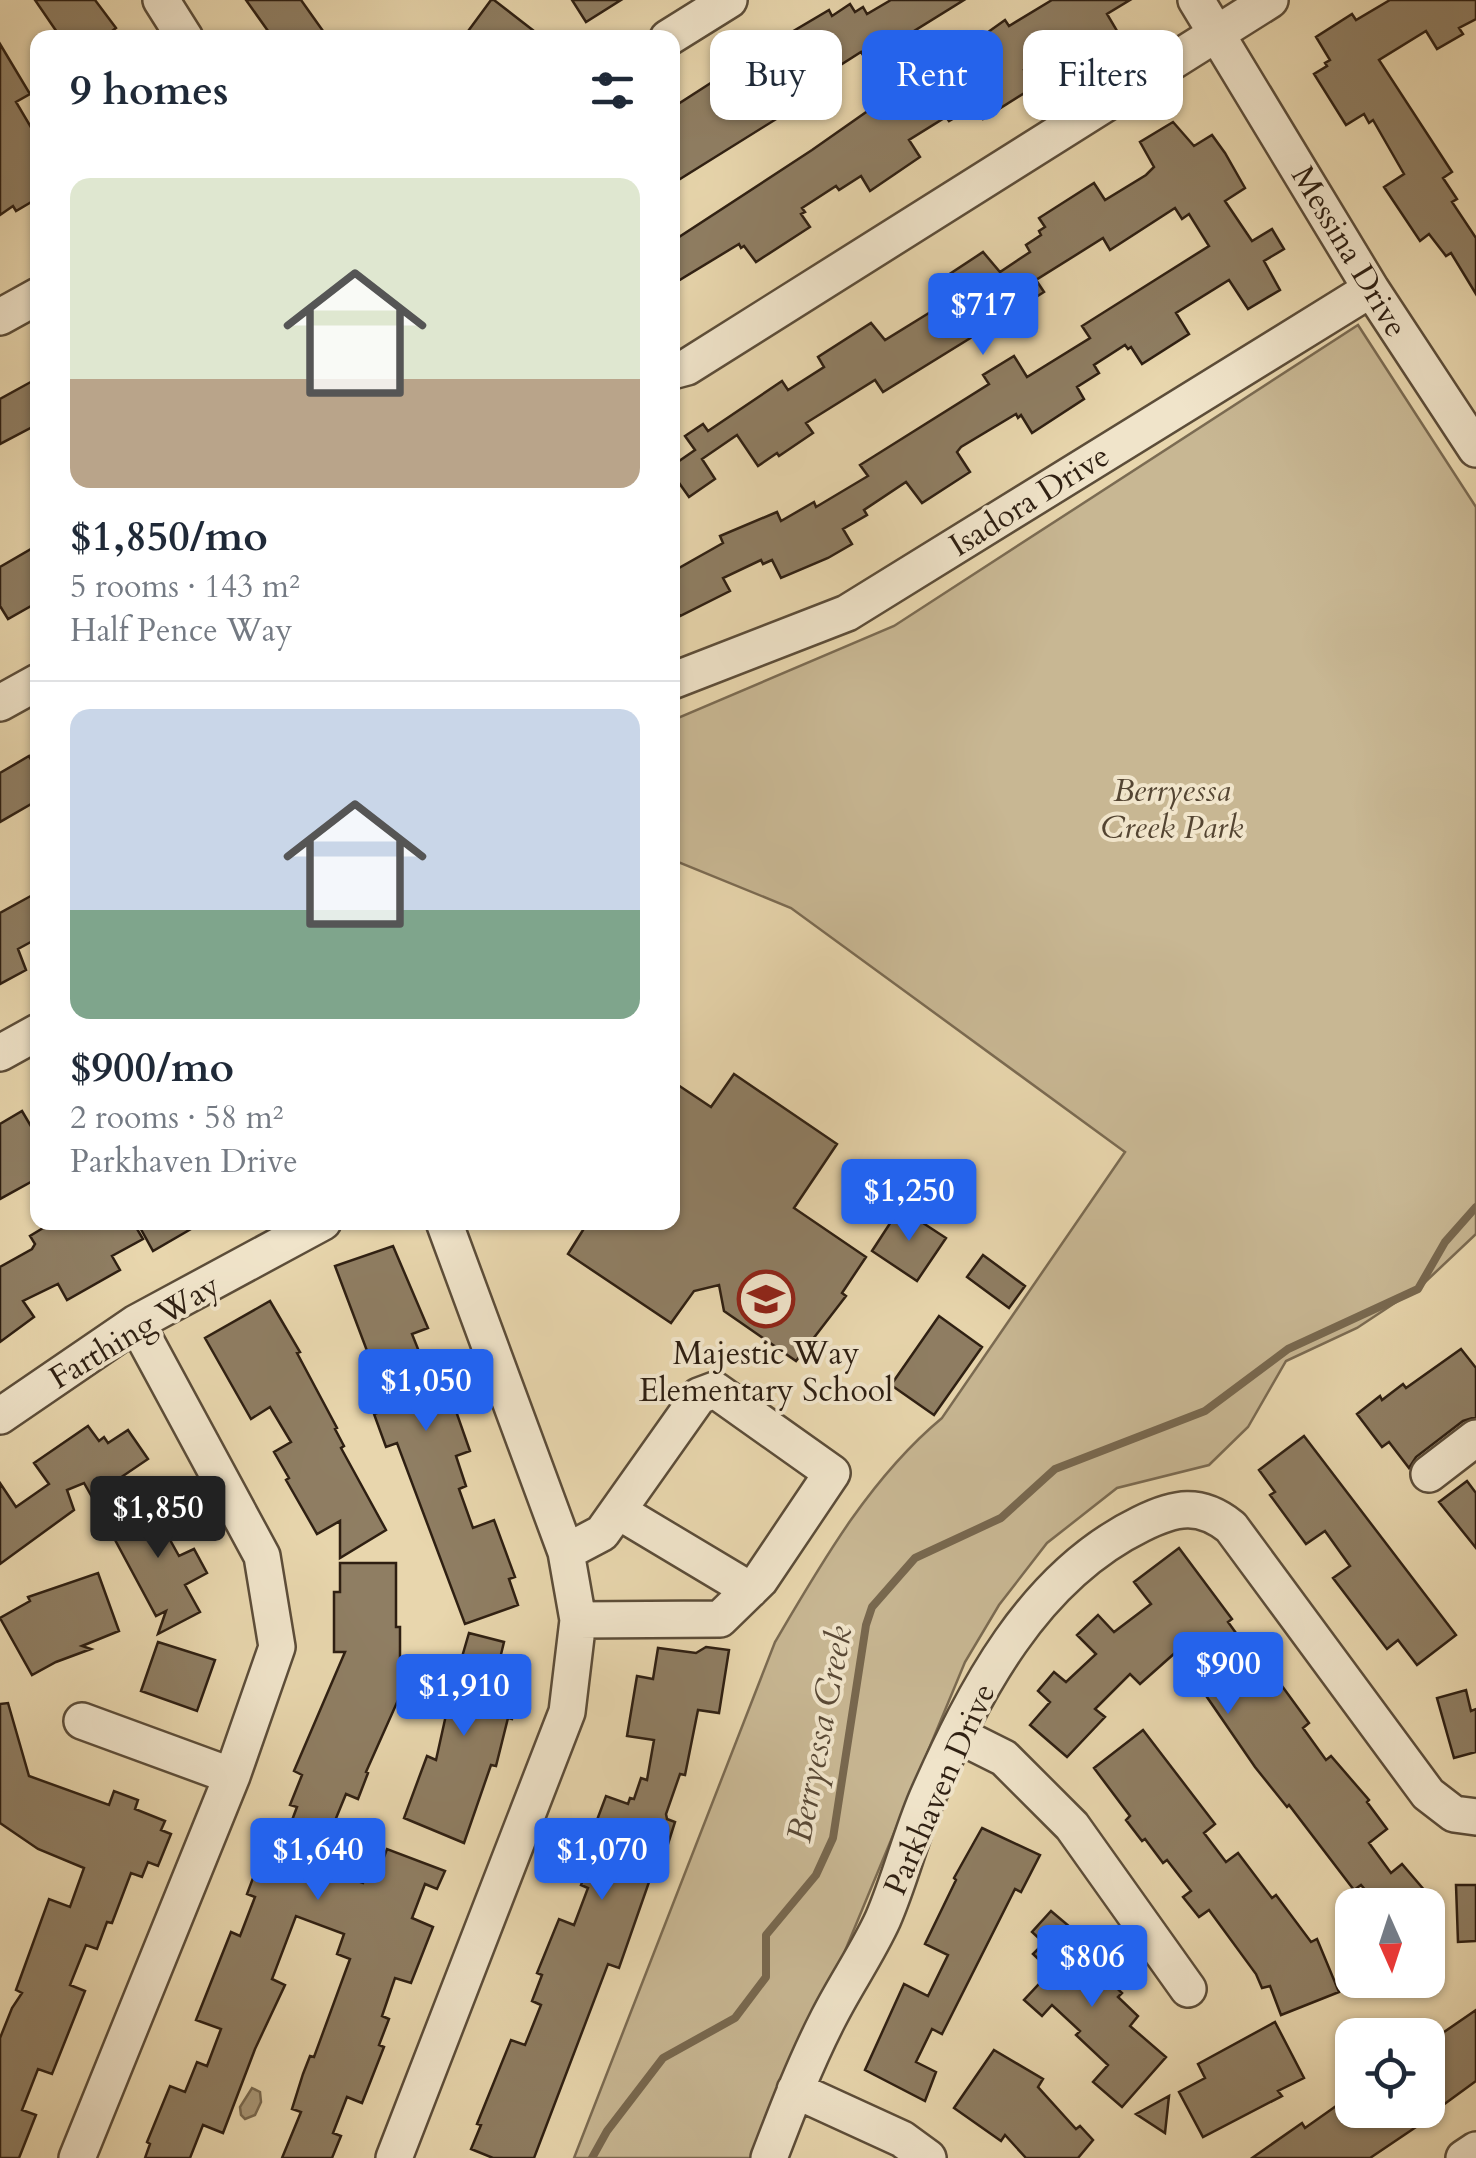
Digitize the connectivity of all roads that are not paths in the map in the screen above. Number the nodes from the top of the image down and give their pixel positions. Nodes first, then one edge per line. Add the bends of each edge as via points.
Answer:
1 (161, 0) edge
2 (729, 0) edge
3 (1196, 0) edge
4 (1270, 0) edge
5 (181, 30) edge
6 (680, 31) edge
7 (1219, 33) junction
8 (1371, 289) junction
9 (680, 369) edge
10 (1476, 449) edge
11 (680, 679) edge
12 (30, 687) edge
13 (0, 704) edge
14 (30, 1036) edge
15 (0, 1053) edge
16 (308, 1230) edge
17 (447, 1230) edge
18 (136, 1323) junction
19 (0, 1416) edge
20 (1476, 1438) edge
21 (1429, 1474) dead end
22 (618, 1510) junction
23 (566, 1552) junction
24 (750, 1590) junction
25 (578, 1620) junction
26 (82, 1721) dead end
27 (958, 1735) junction
28 (232, 1776) junction
29 (1476, 1817) edge
30 (1188, 1989) dead end
31 (795, 2090) junction
32 (1476, 2150) edge
33 (77, 2158) edge
34 (394, 2158) edge
35 (768, 2158) edge
36 (928, 2158) edge
37 (1464, 2158) edge

1 - 5 street
2 - 6 street
3 - 7 street, Messina Drive
4 - 7 street
7 - 8 street, Messina Drive
7 - 9 street
8 - 10 street, Messina Drive
8 - 11 street, Isadora Drive via 847,613
12 - 13 street
14 - 15 street
16 - 18 street, Farthing Way
17 - 23 street
18 - 19 street, Farthing Way
18 - 28 street via 262,1556 277,1647
20 - 21 street
22 - 23 street via 602,1533
22 - 24 street
22 - 24 street via 699,1396 715,1390 832,1472
23 - 25 street
24 - 25 street via 720,1619
25 - 34 street via 567,1712
26 - 28 street
27 - 29 street, Parkhaven Drive via 992,1668 1040,1602 1081,1564 1168,1511 1202,1510 1231,1528 1428,1794 1454,1814
27 - 30 street via 1004,1758 1072,1826
27 - 31 street, Parkhaven Drive via 926,1800 883,1920
28 - 33 street
31 - 35 street, Parkhaven Drive
31 - 36 street via 902,2139
32 - 37 street

